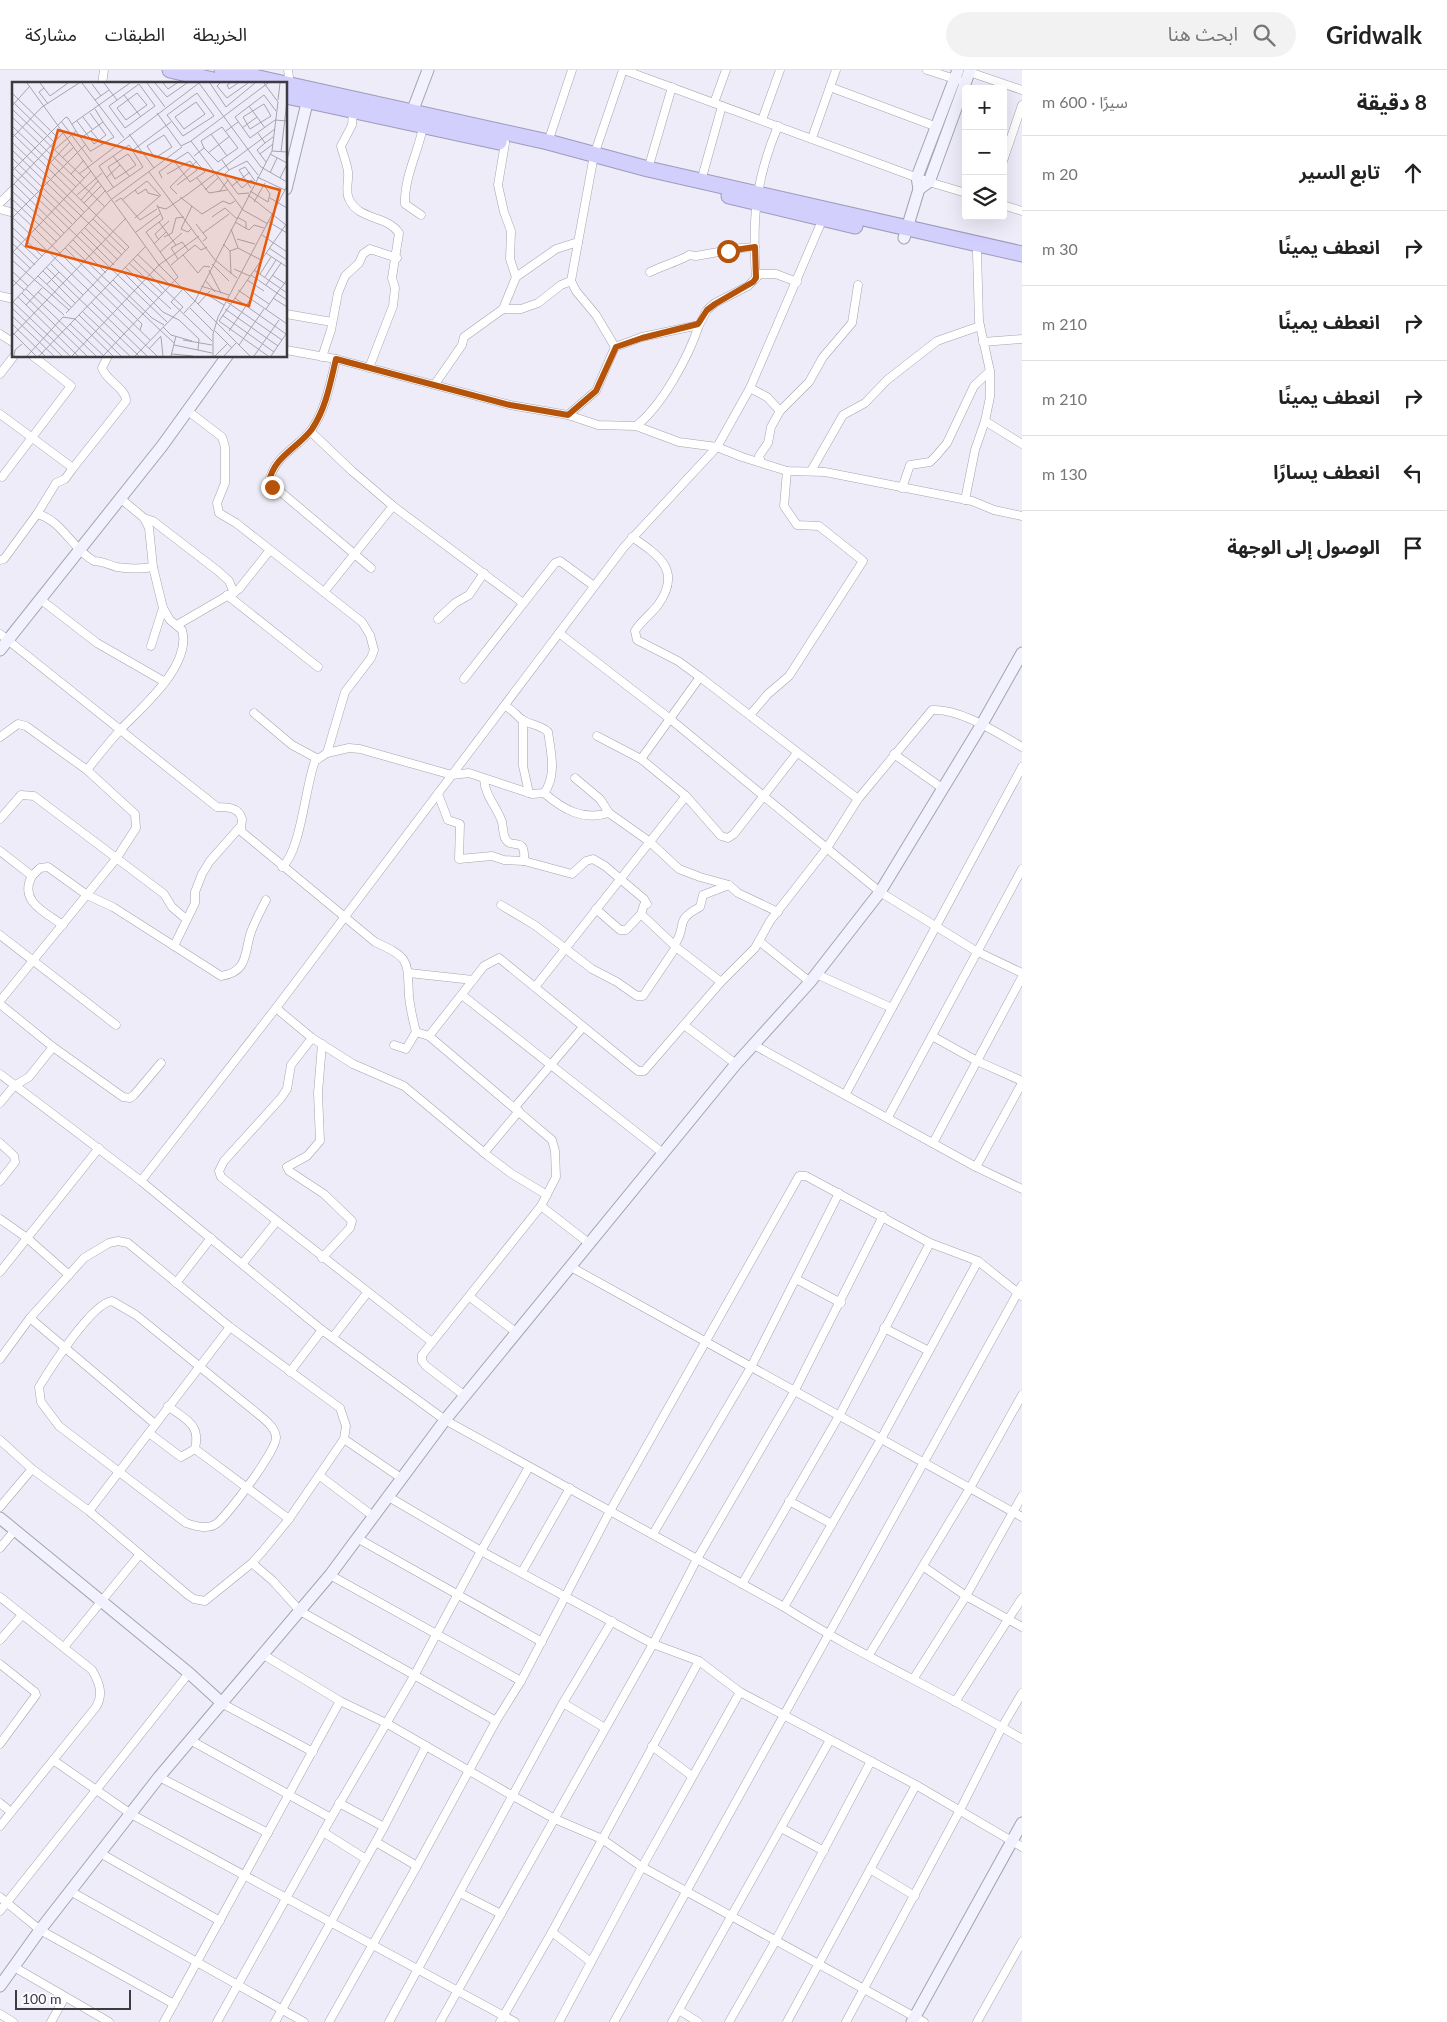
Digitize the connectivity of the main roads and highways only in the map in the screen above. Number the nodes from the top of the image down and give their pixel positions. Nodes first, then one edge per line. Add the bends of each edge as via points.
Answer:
1 (170, 70) edge
2 (227, 77) edge
3 (261, 82) edge
4 (288, 86) edge
5 (309, 95) junction
6 (594, 158) junction
7 (756, 198) junction
8 (905, 233) junction
9 (1022, 254) edge
10 (1022, 263) edge

1 - 2 highway
2 - 3 highway
4 - 5 highway
5 - 6 highway via 412,112 548,142
5 - 6 highway via 353,112
6 - 7 highway
6 - 7 highway via 701,181
7 - 8 highway
8 - 9 highway
8 - 10 highway

